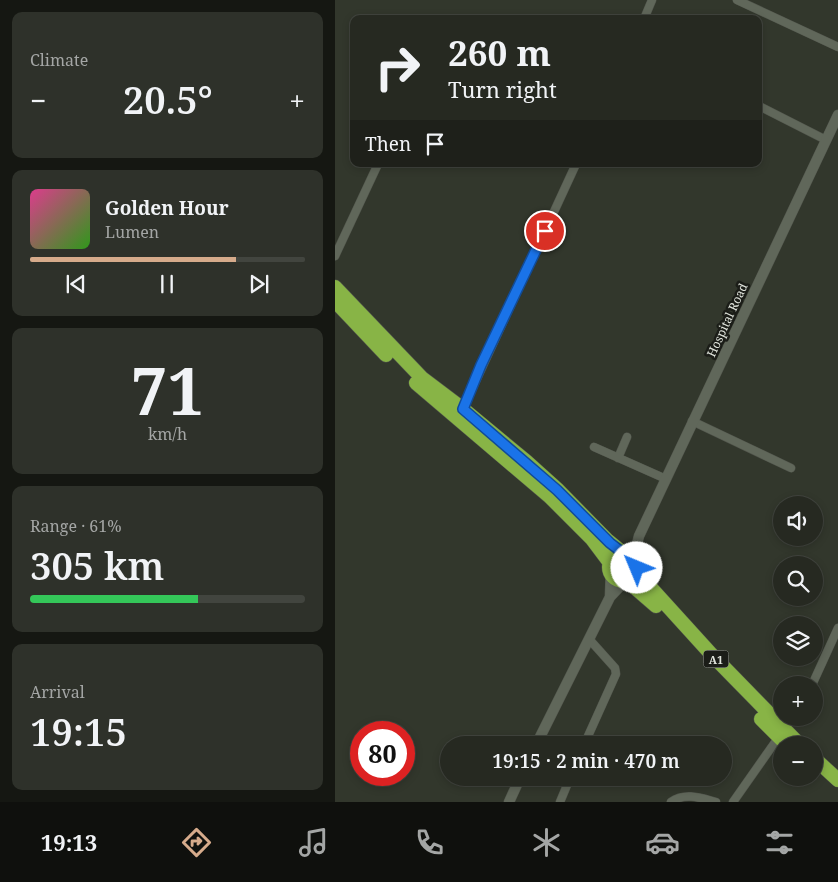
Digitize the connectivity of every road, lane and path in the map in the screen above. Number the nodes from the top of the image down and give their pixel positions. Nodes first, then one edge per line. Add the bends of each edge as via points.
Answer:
1 (652, 0) edge
2 (737, 0) edge
3 (645, 15) edge
4 (838, 47) edge
5 (762, 108) edge
6 (838, 115) edge
7 (826, 140) junction
8 (376, 167) edge
9 (575, 167) edge
10 (335, 256) edge
11 (335, 287) edge
12 (335, 301) edge
13 (463, 409) junction
14 (692, 422) junction
15 (627, 438) dead end
16 (594, 447) dead end
17 (618, 458) junction
18 (791, 468) dead end
19 (665, 480) junction
20 (639, 536) junction
21 (623, 553) junction
22 (637, 564) junction
23 (610, 568) junction
24 (625, 582) junction
25 (610, 597) junction
26 (838, 628) edge
27 (589, 639) junction
28 (816, 676) edge
29 (785, 732) edge
30 (540, 736) edge
31 (588, 736) edge
32 (823, 766) edge
33 (823, 778) edge
34 (838, 780) edge
35 (516, 786) edge
36 (567, 786) edge
37 (838, 791) edge
38 (735, 801) edge
39 (509, 802) edge
40 (560, 802) edge
41 (671, 802) edge
42 (717, 802) edge

1 - 3 street
2 - 4 street
5 - 7 street
6 - 7 street, Hospital Road
7 - 14 street, Hospital Road
8 - 10 street
9 - 13 street
11 - 13 highway via 422,378
12 - 23 highway via 429,396 550,497 593,541
13 - 21 highway via 557,490
14 - 18 street
14 - 19 street, Hospital Road
15 - 17 street
16 - 17 street
17 - 19 street
19 - 20 street, Hospital Road
20 - 21 street
20 - 22 street via 635,552
21 - 22 highway via 632,556
21 - 23 highway via 614,556
22 - 24 highway via 633,577
22 - 29 highway, A1 via 647,583
23 - 24 highway via 617,580
23 - 25 street
24 - 25 street
24 - 29 highway, A1 via 639,590
25 - 27 street
26 - 28 street
27 - 30 street
27 - 31 street via 615,668 616,674
29 - 38 street
32 - 34 highway
33 - 37 highway
35 - 39 street
36 - 40 street
41 - 42 street via 689,796

